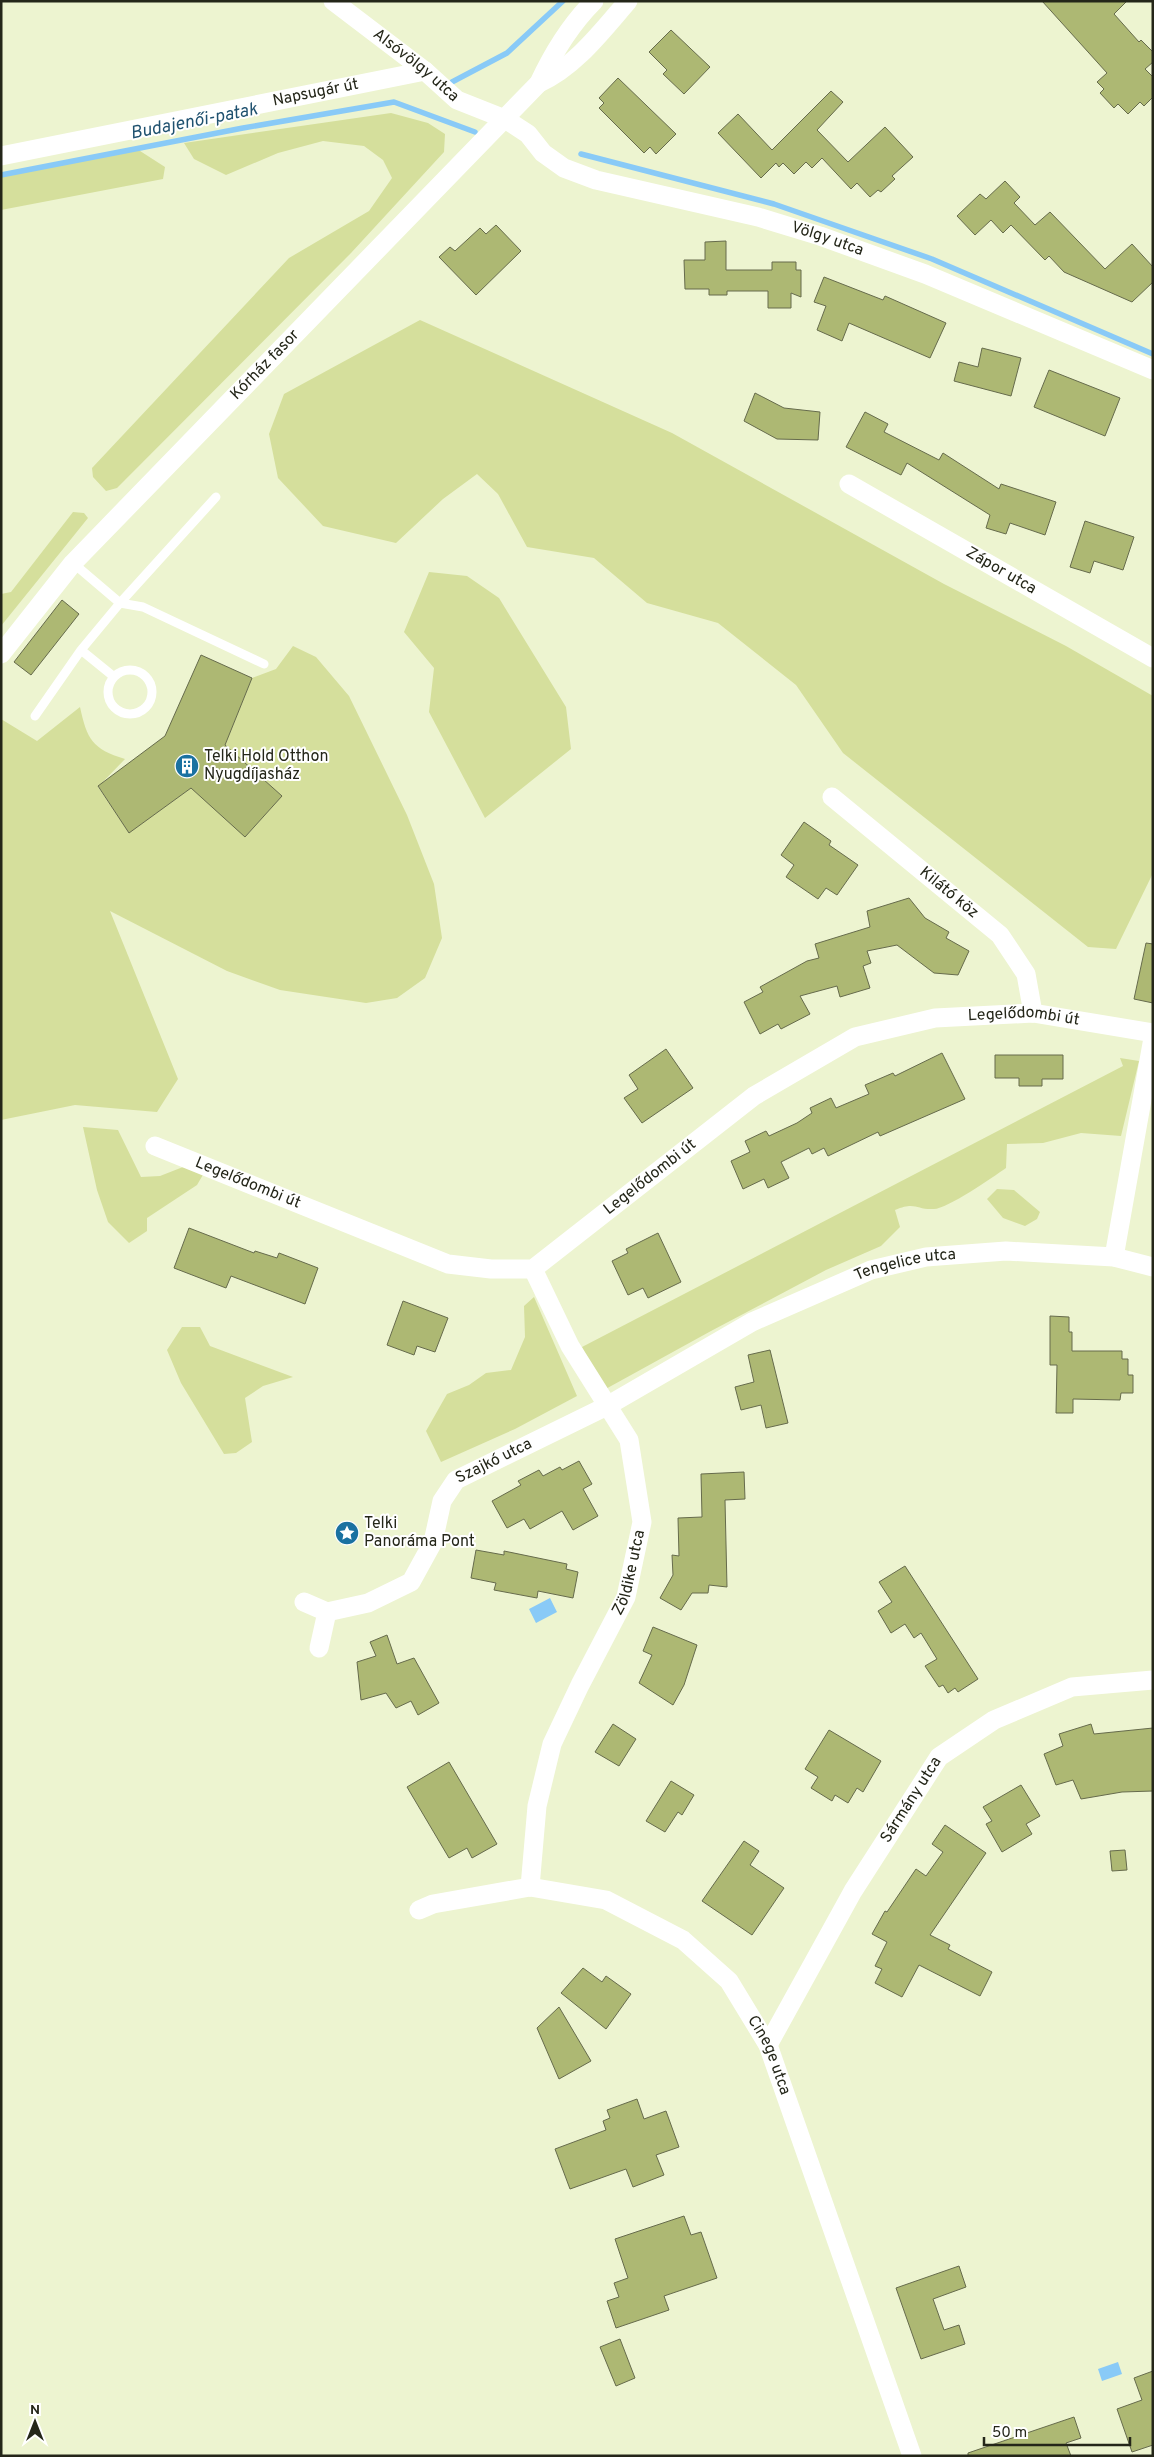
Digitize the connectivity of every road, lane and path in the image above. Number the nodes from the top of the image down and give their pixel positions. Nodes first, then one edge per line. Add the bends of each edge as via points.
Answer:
1 (334, 1) edge
2 (594, 1) edge
3 (628, 1) edge
4 (425, 71) junction
5 (538, 83) junction
6 (505, 119) junction
7 (1, 156) edge
8 (1153, 370) edge
9 (849, 484) dead end
10 (216, 497) dead end
11 (73, 563) junction
12 (120, 603) junction
13 (81, 650) junction
14 (1, 654) edge
15 (1153, 658) edge
16 (264, 664) dead end
17 (114, 676) junction
18 (35, 716) dead end
19 (832, 797) dead end
20 (1032, 1013) junction
21 (1153, 1033) edge
22 (1153, 1038) edge
23 (155, 1146) dead end
24 (1114, 1258) junction
25 (1153, 1267) edge
26 (534, 1268) junction
27 (607, 1406) junction
28 (304, 1602) dead end
29 (327, 1612) junction
30 (319, 1648) dead end
31 (1153, 1680) edge
32 (530, 1886) junction
33 (418, 1910) dead end
34 (768, 2045) junction
35 (912, 2456) edge

1 - 4 street, Alsóvölgy utca
2 - 5 street, Kórház fasor via 555,49
3 - 5 street, Kórház fasor via 593,41 554,76
4 - 6 street, Alsóvölgy utca via 457,100
4 - 7 street, Napsugár út
5 - 6 street, Kórház fasor
6 - 8 street, Völgy utca via 528,134 543,152 564,168 596,180 758,217 820,236 925,274
6 - 11 street, Kórház fasor
9 - 15 street, Zápor utca
10 - 12 lane
11 - 12 lane
11 - 14 street, Kórház fasor
12 - 13 lane
12 - 16 lane via 143,607
13 - 17 lane
13 - 18 lane
17 - 17 lane via 107,690 111,704 123,713 144,709 152,697 146,676 134,670
19 - 20 street, Kilátó köz via 1000,935 1026,974
20 - 21 street, Legelődombi út
20 - 26 street, Legelődombi út via 935,1018 856,1037 754,1096
22 - 24 street
23 - 26 street, Legelődombi út via 448,1264 491,1269
24 - 25 street
24 - 27 street, Tengelice utca via 1006,1251 926,1256 871,1270 752,1322
26 - 27 street, Zöldike utca via 570,1346
27 - 29 street, Szajkó utca via 456,1480 442,1501 434,1542 411,1582 368,1603
27 - 32 street, Zöldike utca via 629,1440 642,1522 626,1597 552,1744 537,1806
28 - 29 street
29 - 30 street
31 - 34 street, Sármány utca via 1072,1687 994,1720 939,1757 853,1891
32 - 33 street, Cinege utca via 433,1904
32 - 34 street, Cinege utca via 606,1900 684,1940 729,1981
34 - 35 street, Cinege utca

